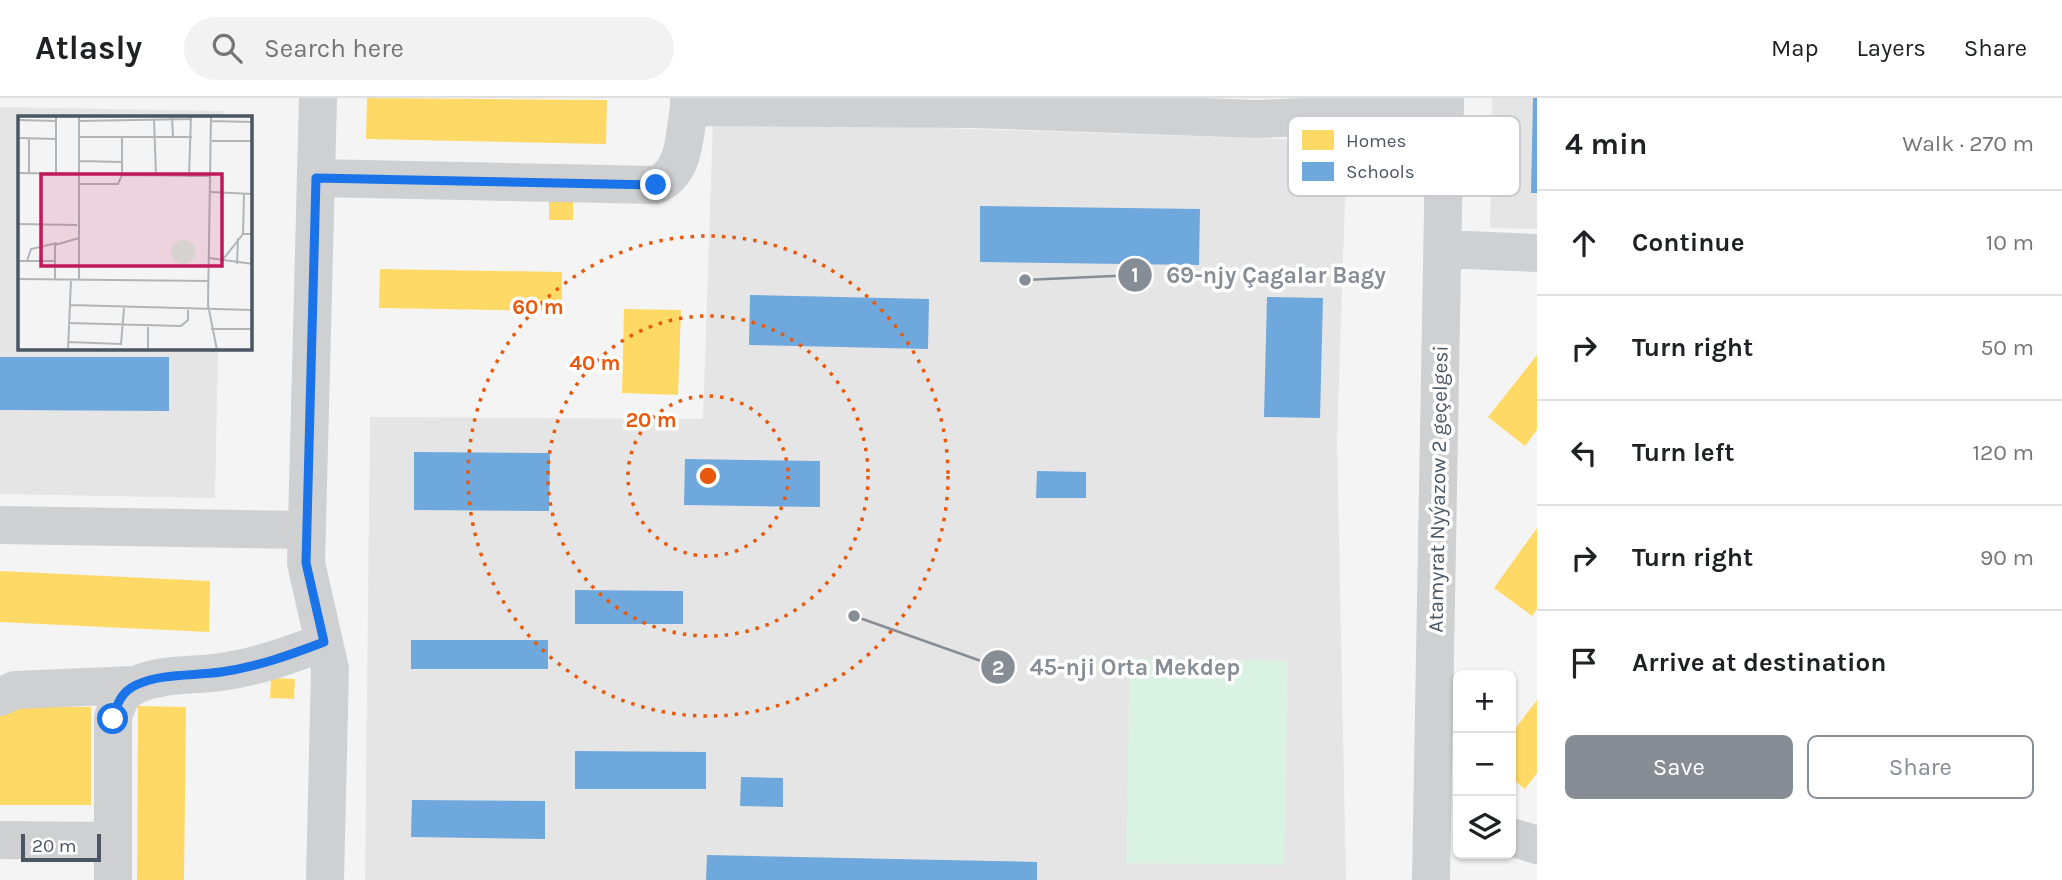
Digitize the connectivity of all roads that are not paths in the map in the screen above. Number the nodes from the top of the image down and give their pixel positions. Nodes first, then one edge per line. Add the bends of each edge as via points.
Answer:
1 (318, 98) edge
2 (689, 102) edge
3 (973, 103) edge
4 (1445, 104) edge
5 (1258, 109) edge
6 (316, 178) junction
7 (1444, 196) edge
8 (1443, 249) junction
9 (1537, 253) edge
10 (0, 525) edge
11 (307, 530) junction
12 (324, 642) junction
13 (134, 685) junction
14 (0, 697) edge
15 (1445, 816) edge
16 (0, 840) edge
17 (113, 841) junction
18 (113, 880) edge
19 (325, 880) edge
20 (1431, 880) edge

1 - 6 street
2 - 3 street
2 - 6 street via 679,165 670,179 656,185
3 - 5 street
4 - 5 street
6 - 11 street
7 - 8 street, Atamyrat Nyýazow 2 geçelgesi
8 - 9 street
8 - 15 street, Atamyrat Nyýazow 2 geçelgesi
10 - 11 street
11 - 12 street via 306,563
12 - 13 street via 276,661
12 - 19 street via 330,669
13 - 14 street via 15,690
13 - 17 street via 119,699 113,719
15 - 20 street, Atamyrat Nyýazow 2 geçelgesi
16 - 17 street
17 - 18 street

